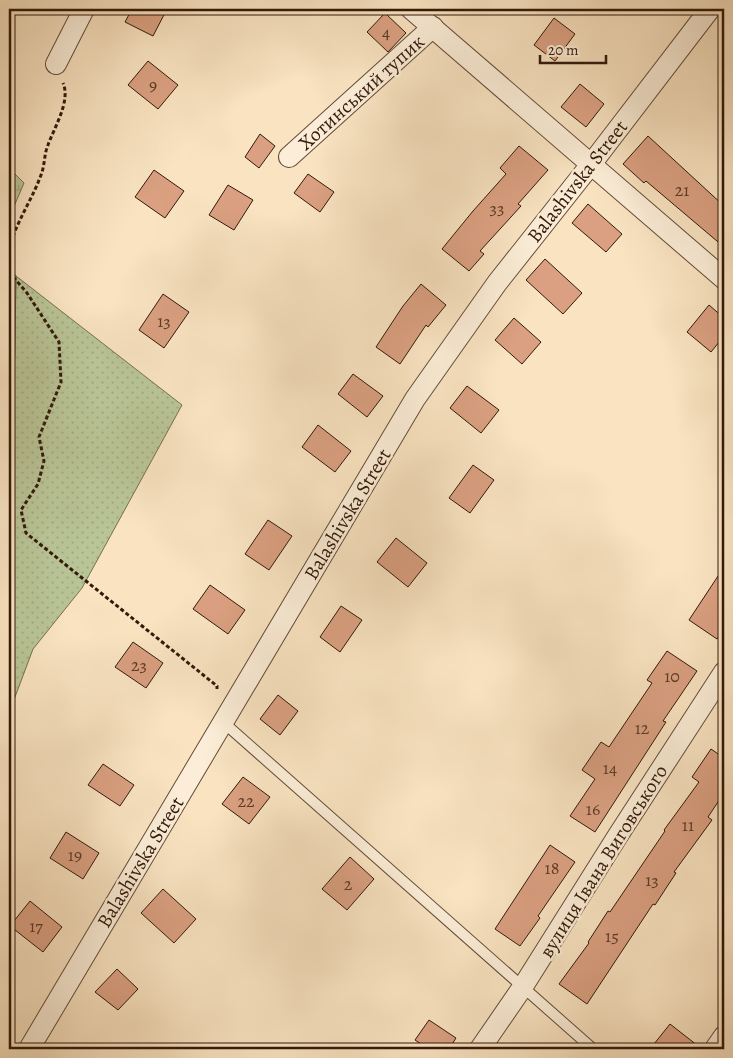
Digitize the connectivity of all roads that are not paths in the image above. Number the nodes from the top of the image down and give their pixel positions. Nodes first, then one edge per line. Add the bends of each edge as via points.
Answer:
1 (84, 9) edge
2 (411, 9) edge
3 (710, 9) edge
4 (433, 27) junction
5 (56, 64) road end
6 (289, 157) dead end
7 (592, 163) junction
8 (724, 279) edge
9 (724, 672) edge
10 (223, 722) junction
11 (522, 988) junction
12 (724, 1036) edge
13 (29, 1049) edge
14 (480, 1049) edge
15 (593, 1049) edge
16 (715, 1049) edge

1 - 5 street
2 - 4 street
3 - 7 street, Balashivska Street
4 - 6 street, Хотинський тупик
4 - 7 street
7 - 8 street
7 - 10 street, Balashivska Street via 497,282 415,399
9 - 11 street, вулиця Івана Виговського
10 - 11 lane
10 - 13 street, Balashivska Street
11 - 14 street, вулиця Івана Виговського
11 - 15 lane
12 - 16 street

